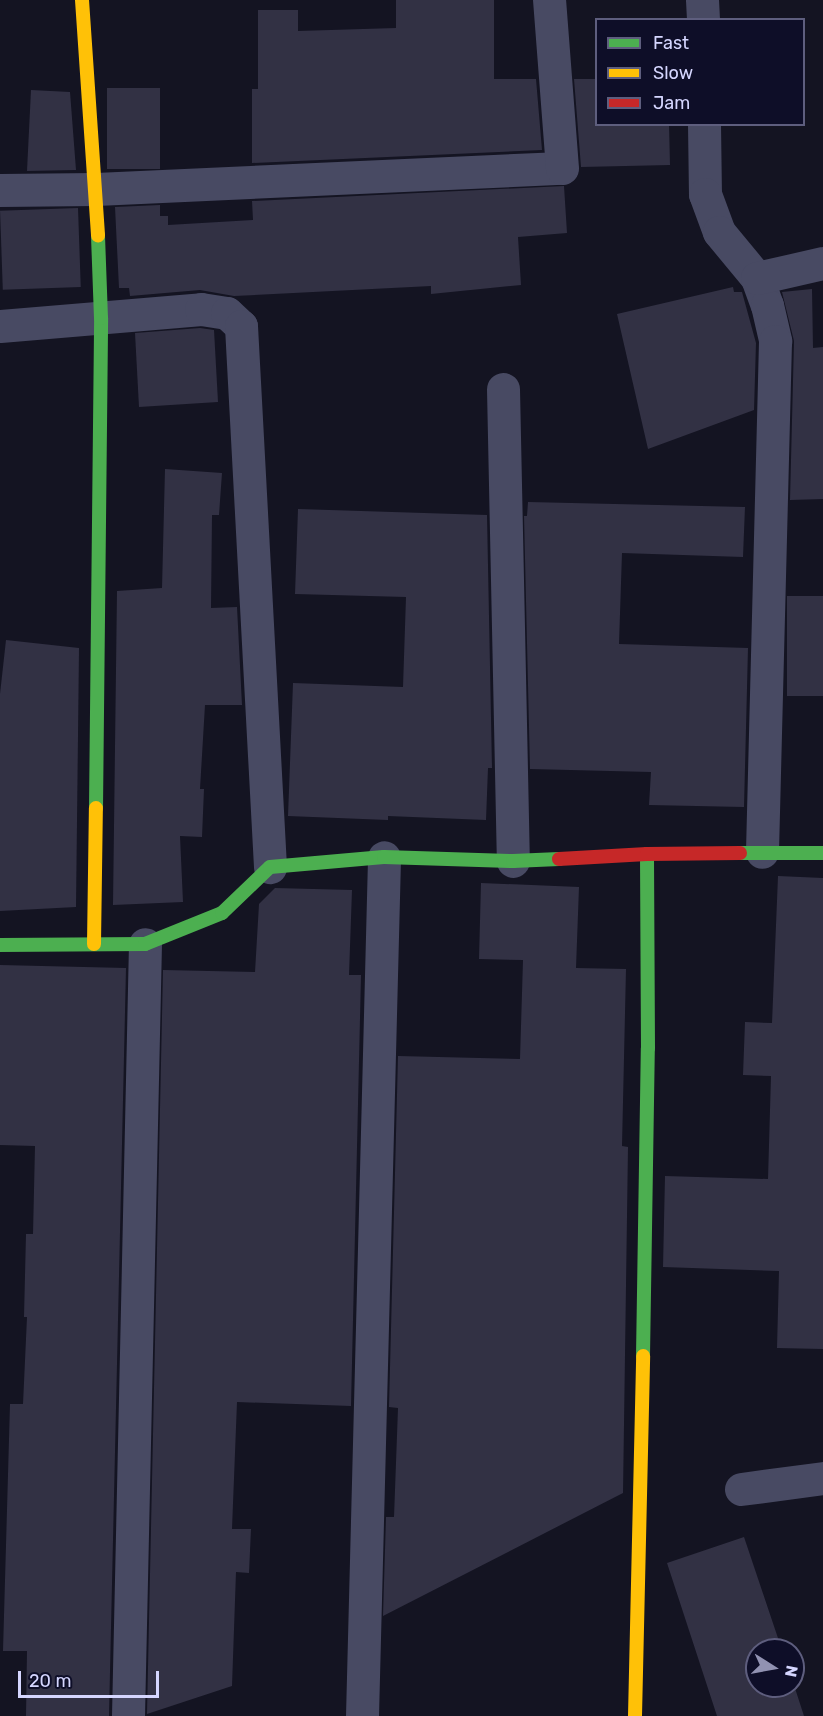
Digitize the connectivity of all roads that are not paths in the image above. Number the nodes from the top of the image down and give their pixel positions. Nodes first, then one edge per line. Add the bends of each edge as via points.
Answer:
1 (82, 0) edge
2 (549, 0) edge
3 (702, 0) edge
4 (703, 18) edge
5 (704, 126) edge
6 (96, 189) junction
7 (0, 190) edge
8 (823, 263) edge
9 (757, 278) junction
10 (101, 318) junction
11 (0, 326) edge
12 (503, 389) dead end
13 (762, 852) junction
14 (823, 853) edge
15 (647, 854) junction
16 (384, 857) junction
17 (513, 861) junction
18 (270, 867) junction
19 (94, 944) junction
20 (145, 944) junction
21 (0, 945) edge
22 (823, 1478) edge
23 (741, 1489) dead end
24 (128, 1716) edge
25 (362, 1716) edge
26 (635, 1716) edge

1 - 6 street
2 - 6 street via 562,168
3 - 4 street
5 - 9 street via 705,194 719,232
6 - 7 street
6 - 10 street
8 - 9 street
9 - 13 street via 775,341
10 - 11 street
10 - 18 street via 201,309 227,313 241,326
10 - 19 street
12 - 17 street
13 - 14 street
13 - 15 street
15 - 17 street
15 - 26 street via 648,1048
16 - 17 street
16 - 18 street
16 - 25 street
18 - 20 street via 222,913
19 - 20 street
19 - 21 street
20 - 24 street
22 - 23 street

